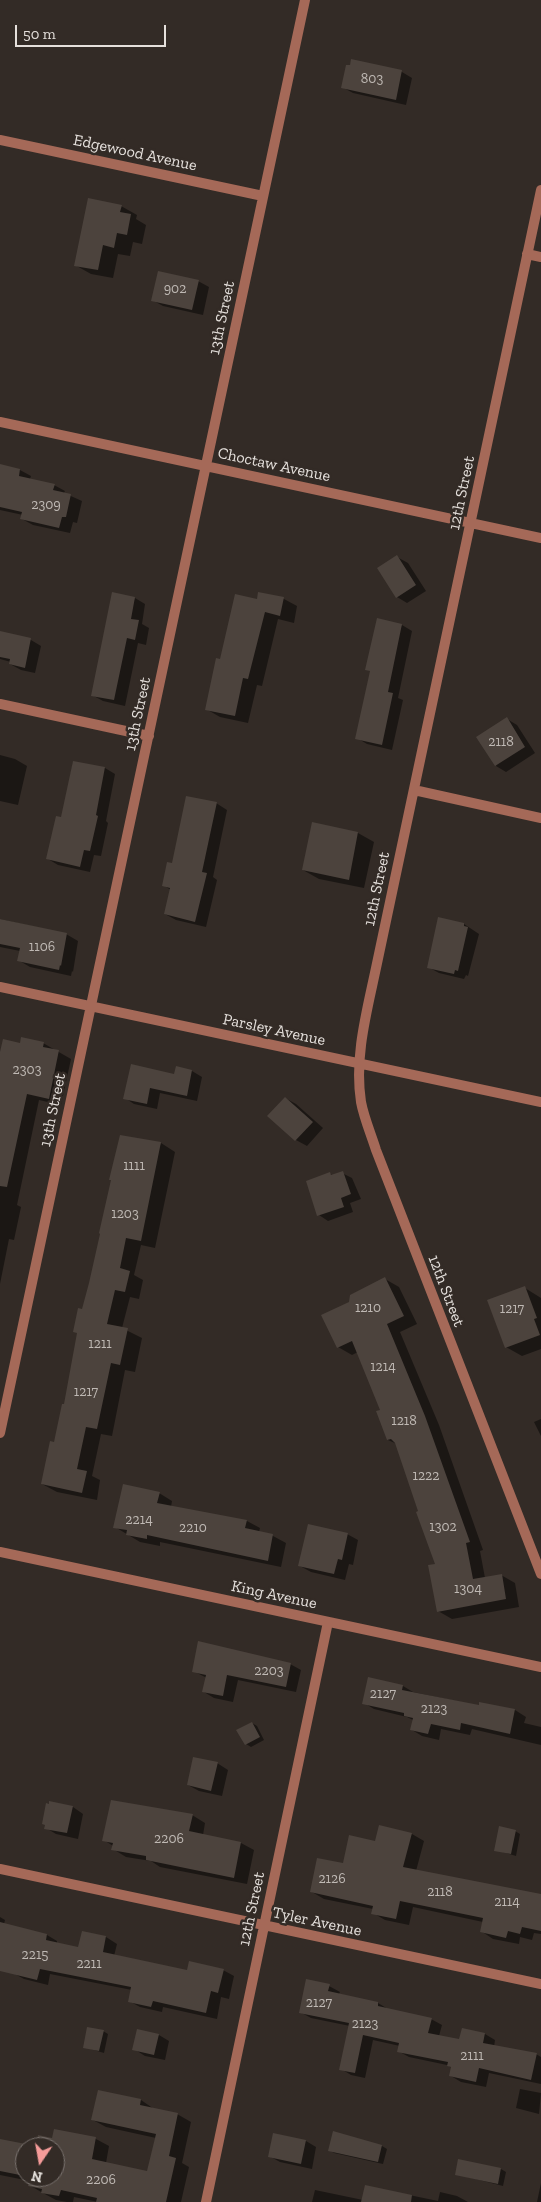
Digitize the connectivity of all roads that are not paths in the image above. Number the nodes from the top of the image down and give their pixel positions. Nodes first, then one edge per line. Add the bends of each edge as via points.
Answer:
1 (305, 0) edge
2 (0, 140) edge
3 (541, 190) edge
4 (264, 196) junction
5 (527, 254) junction
6 (541, 257) edge
7 (0, 422) edge
8 (206, 466) junction
9 (471, 523) junction
10 (541, 538) edge
11 (0, 704) edge
12 (149, 736) junction
13 (414, 790) junction
14 (541, 818) edge
15 (0, 987) edge
16 (91, 1006) junction
17 (360, 1063) junction
18 (541, 1102) edge
19 (0, 1433) edge
20 (0, 1552) edge
21 (541, 1574) edge
22 (328, 1622) junction
23 (541, 1667) edge
24 (0, 1869) edge
25 (264, 1926) junction
26 (541, 1984) edge
27 (206, 2202) edge

1 - 4 street, 13th Street
2 - 4 street, Edgewood Avenue
3 - 5 street, 12th Street
4 - 8 street, 13th Street
5 - 6 street
5 - 9 street, 12th Street
7 - 8 street, Choctaw Avenue
8 - 9 street, Choctaw Avenue
8 - 12 street, 13th Street
9 - 10 street, Choctaw Avenue
9 - 13 street, 12th Street
11 - 12 street
12 - 16 street, 13th Street
13 - 14 street
13 - 17 street, 12th Street via 376,968
15 - 16 street, Parsley Avenue
16 - 17 street, Parsley Avenue
16 - 19 street, 13th Street
17 - 18 street, Parsley Avenue
17 - 21 street, 12th Street via 362,1102 376,1150
20 - 22 street, King Avenue
22 - 23 street, King Avenue
22 - 25 street, 12th Street
24 - 25 street, Tyler Avenue
25 - 26 street, Tyler Avenue
25 - 27 street, 12th Street

